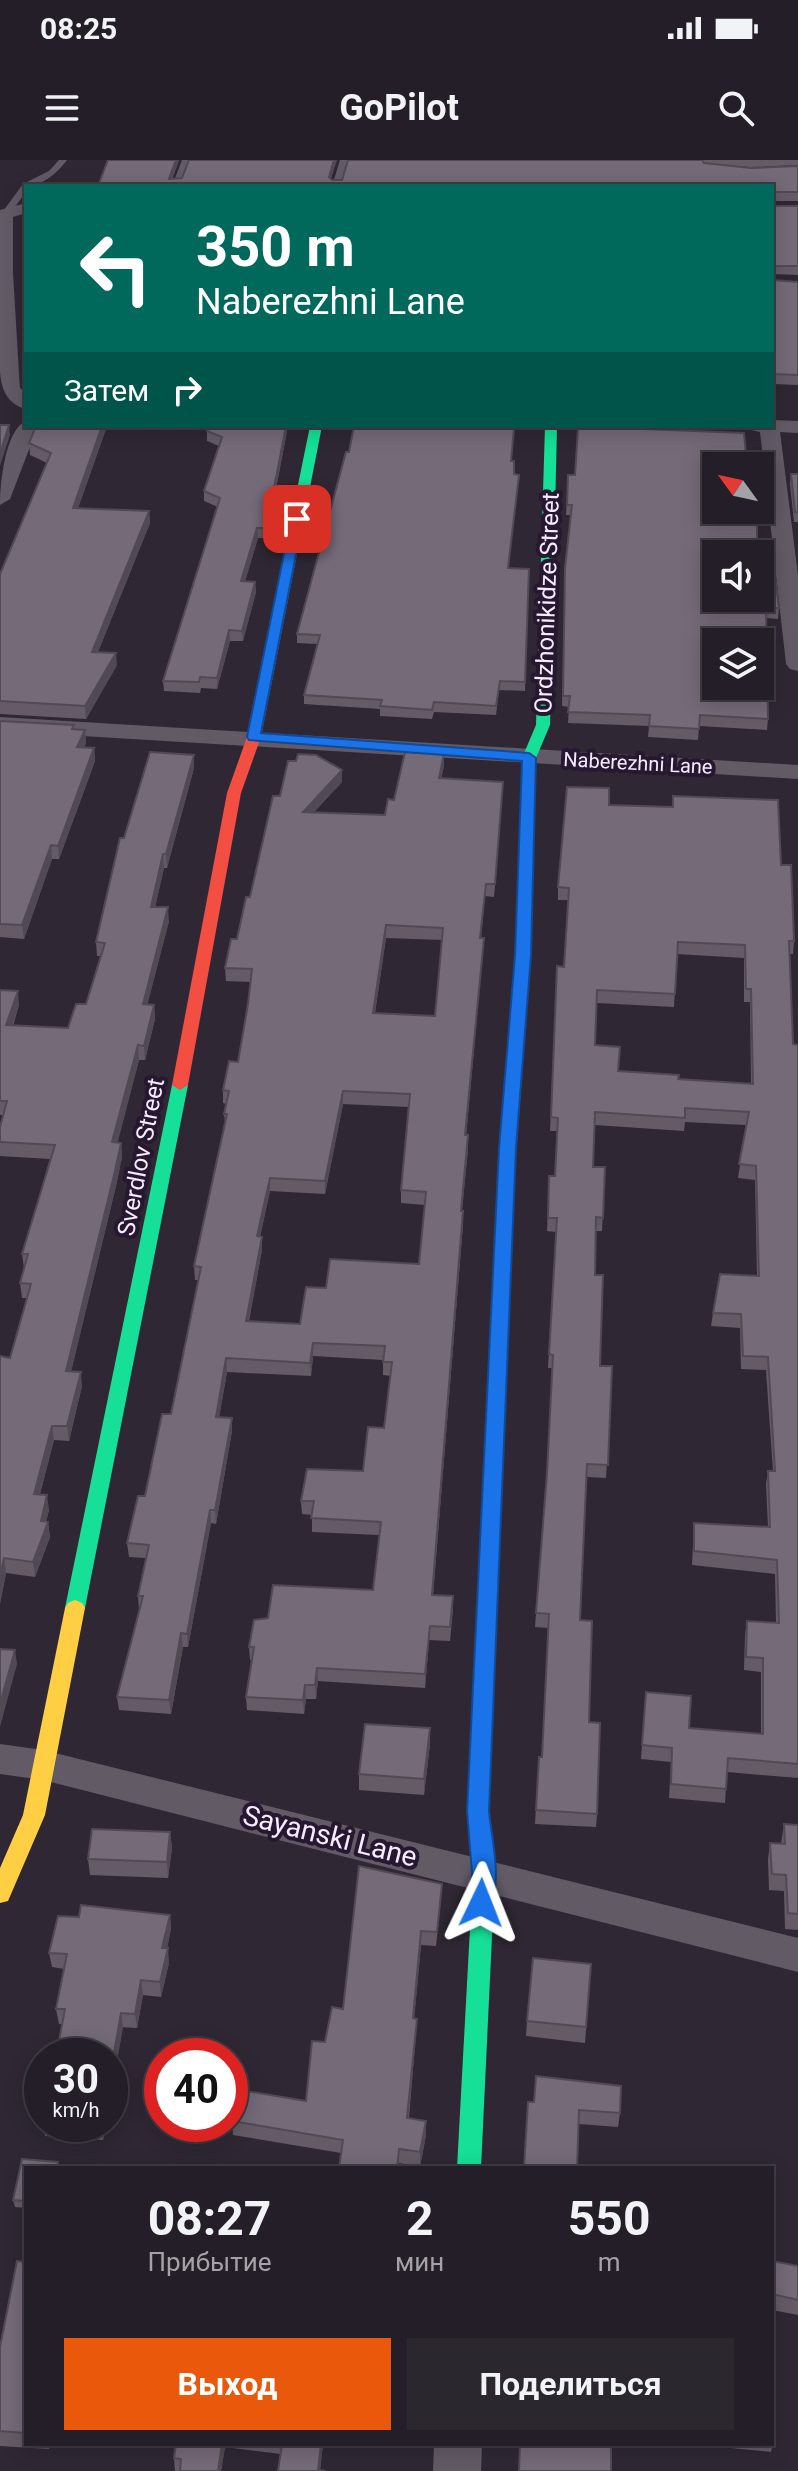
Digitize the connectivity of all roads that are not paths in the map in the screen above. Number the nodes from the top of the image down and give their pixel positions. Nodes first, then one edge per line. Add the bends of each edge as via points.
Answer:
1 (63, 160) edge
2 (186, 160) edge
3 (344, 160) edge
4 (30, 184) edge
5 (177, 184) edge
6 (337, 184) edge
7 (24, 189) edge
8 (24, 209) edge
9 (5, 214) junction
10 (24, 280) edge
11 (1, 285) edge
12 (24, 401) edge
13 (0, 410) edge
14 (24, 410) edge
15 (774, 426) edge
16 (798, 427) edge
17 (27, 428) edge
18 (316, 428) edge
19 (551, 428) edge
20 (769, 428) edge
21 (0, 499) edge
22 (798, 664) edge
23 (0, 724) edge
24 (254, 737) junction
25 (529, 758) junction
26 (798, 772) edge
27 (0, 1759) edge
28 (43, 1765) junction
29 (484, 1873) junction
30 (0, 1894) edge
31 (798, 1955) edge
32 (469, 2166) edge
33 (458, 2446) edge
34 (457, 2471) edge

1 - 4 lane via 52,173
2 - 5 lane
3 - 6 lane
7 - 9 lane
8 - 9 street
9 - 11 street
10 - 11 street
11 - 12 street via 11,390
13 - 14 street
15 - 16 street
17 - 21 street
18 - 24 street, Sverdlov Street
19 - 25 street, Ordzhonikidze Street via 543,725
20 - 22 street
23 - 24 street, Naberezhni Lane
24 - 25 street, Naberezhni Lane
24 - 28 street, Sverdlov Street via 234,793
25 - 26 street, Naberezhni Lane
25 - 29 street, Ordzhonikidze Street via 478,1811
27 - 28 street, Sayanski Lane
28 - 29 street, Sayanski Lane
28 - 30 street, Sverdlov Street via 34,1815
29 - 31 street, Sayanski Lane
29 - 32 street, Ordzhonikidze Street
33 - 34 street

